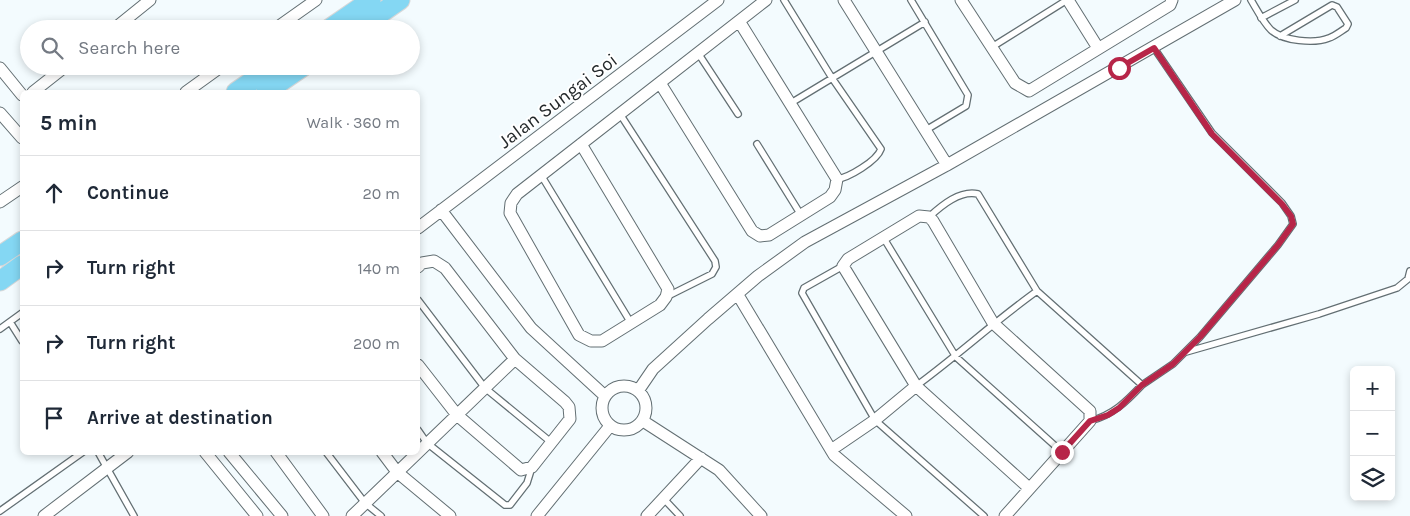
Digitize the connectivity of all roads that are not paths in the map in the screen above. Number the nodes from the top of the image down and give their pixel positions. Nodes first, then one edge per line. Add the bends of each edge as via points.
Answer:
1 (150, 0) edge
2 (316, 0) edge
3 (371, 0) edge
4 (400, 0) edge
5 (718, 0) edge
6 (766, 0) edge
7 (784, 0) edge
8 (844, 0) edge
9 (911, 0) edge
10 (962, 0) edge
11 (1067, 0) edge
12 (1235, 0) edge
13 (1251, 0) edge
14 (1295, 0) edge
15 (1171, 3) edge
16 (1262, 18) junction
17 (125, 20) edge
18 (288, 20) edge
19 (342, 20) edge
20 (371, 20) edge
21 (739, 21) junction
22 (925, 22) junction
23 (1280, 36) junction
24 (992, 46) junction
25 (1098, 48) junction
26 (1154, 48) junction
27 (877, 50) junction
28 (698, 53) junction
29 (0, 68) edge
30 (55, 75) edge
31 (210, 75) edge
32 (261, 75) edge
33 (291, 75) edge
34 (832, 78) junction
35 (660, 83) junction
36 (36, 90) edge
37 (189, 90) edge
38 (239, 90) edge
39 (269, 90) edge
40 (20, 93) edge
41 (791, 103) junction
42 (0, 113) edge
43 (620, 114) junction
44 (738, 114) dead end
45 (926, 130) junction
46 (20, 136) edge
47 (581, 144) junction
48 (757, 144) dead end
49 (947, 165) junction
50 (541, 176) junction
51 (837, 179) junction
52 (20, 188) edge
53 (1, 199) edge
54 (441, 210) junction
55 (801, 215) junction
56 (929, 217) junction
57 (420, 226) edge
58 (883, 238) junction
59 (20, 242) edge
60 (0, 256) edge
61 (420, 264) edge
62 (844, 264) junction
63 (20, 266) edge
64 (1410, 271) edge
65 (0, 281) edge
66 (1037, 292) junction
67 (738, 294) junction
68 (666, 298) junction
69 (420, 303) edge
70 (20, 314) edge
71 (10, 322) junction
72 (631, 323) junction
73 (993, 323) junction
74 (0, 329) edge
75 (20, 338) edge
76 (1184, 352) junction
77 (956, 357) junction
78 (515, 359) junction
79 (420, 368) edge
80 (1142, 385) junction
81 (916, 386) junction
82 (485, 388) junction
83 (638, 391) junction
84 (605, 396) junction
85 (457, 415) junction
86 (643, 420) junction
87 (875, 420) junction
88 (1090, 421) junction
89 (610, 426) junction
90 (420, 433) edge
91 (428, 443) junction
92 (552, 443) junction
93 (420, 450) edge
94 (831, 450) junction
95 (1062, 452) junction
96 (79, 455) edge
97 (100, 455) edge
98 (124, 455) edge
99 (207, 455) edge
100 (232, 455) edge
101 (278, 455) edge
102 (328, 455) edge
103 (384, 455) edge
104 (415, 455) edge
105 (701, 458) junction
106 (532, 467) junction
107 (108, 468) junction
108 (397, 472) junction
109 (1028, 488) junction
110 (664, 498) junction
111 (365, 503) junction
112 (0, 512) edge
113 (44, 516) edge
114 (134, 516) edge
115 (257, 516) edge
116 (282, 516) edge
117 (324, 516) edge
118 (352, 516) edge
119 (381, 516) edge
120 (450, 516) edge
121 (537, 516) edge
122 (647, 516) edge
123 (680, 516) edge
124 (762, 516) edge
125 (906, 516) edge
126 (984, 516) edge
127 (1005, 516) edge

1 - 17 street
2 - 18 street
3 - 19 highway
4 - 20 highway
5 - 54 street, Jalan Sungai Soi
6 - 21 street
7 - 34 lane
8 - 27 street
9 - 22 lane
10 - 24 street
11 - 24 lane
11 - 25 street
12 - 26 street
13 - 16 lane
14 - 16 lane
15 - 25 street
16 - 23 lane
21 - 28 street
21 - 41 street
22 - 27 lane
22 - 45 lane via 969,100 966,106
23 - 23 lane via 1328,39 1348,24 1337,7 1332,5
24 - 25 street via 1016,83 1029,90
26 - 49 street
26 - 76 lane via 1212,134 1282,204 1293,220 1278,245
27 - 34 lane
27 - 45 street
28 - 35 street
28 - 44 lane
29 - 40 street
30 - 36 street
31 - 37 street
32 - 38 highway
33 - 39 highway
34 - 41 lane
34 - 51 lane via 881,149 877,156 848,176
35 - 43 street
35 - 55 street via 752,231 760,236 769,235
41 - 51 street
42 - 46 street
43 - 47 street
43 - 68 lane via 715,261 712,274
45 - 49 street
47 - 50 street
47 - 68 street via 668,289
48 - 55 lane
49 - 67 street via 805,242
50 - 72 lane
50 - 72 street via 517,194 511,203 510,213 579,335 591,341 602,341
51 - 55 street via 830,196
52 - 53 street
54 - 57 street, Jalan Sungai Soi
54 - 84 street via 531,328
56 - 58 street via 919,216
56 - 66 lane via 963,194 978,194
56 - 73 street
58 - 62 street
58 - 77 lane
59 - 60 highway
61 - 78 street via 434,261 445,268
62 - 81 street
62 - 87 lane via 804,288 802,293
63 - 65 highway
64 - 76 lane via 1408,279 1397,288
66 - 73 lane
66 - 80 lane
67 - 83 street via 653,369
67 - 94 street
68 - 72 street
69 - 82 lane
70 - 71 lane
71 - 74 lane
71 - 75 lane
73 - 77 lane
73 - 88 street via 1087,407
76 - 80 lane via 1173,364
77 - 81 lane
77 - 95 lane
78 - 82 street
78 - 92 street via 569,407 570,419
79 - 85 street
80 - 88 lane via 1114,412
81 - 87 street
81 - 109 street
82 - 85 street
82 - 92 lane
83 - 84 street via 624,386 610,390
83 - 86 street via 646,402
84 - 89 street via 602,414
85 - 91 street
85 - 106 street via 521,470
86 - 89 street via 629,430
86 - 105 street
87 - 94 street
87 - 126 lane
88 - 95 street
89 - 121 street
90 - 91 lane
91 - 93 street
91 - 106 lane via 505,505 510,505 527,483
92 - 106 street
94 - 125 street via 840,462
95 - 109 street
96 - 112 lane
97 - 107 lane
98 - 107 street
99 - 115 street
100 - 116 street
101 - 117 street
102 - 111 lane
103 - 108 street
104 - 108 street
105 - 110 street
105 - 124 street via 719,470
107 - 113 street
107 - 114 lane
108 - 111 street
108 - 120 street
109 - 127 street
110 - 122 street
110 - 123 lane
111 - 118 street
111 - 119 lane

